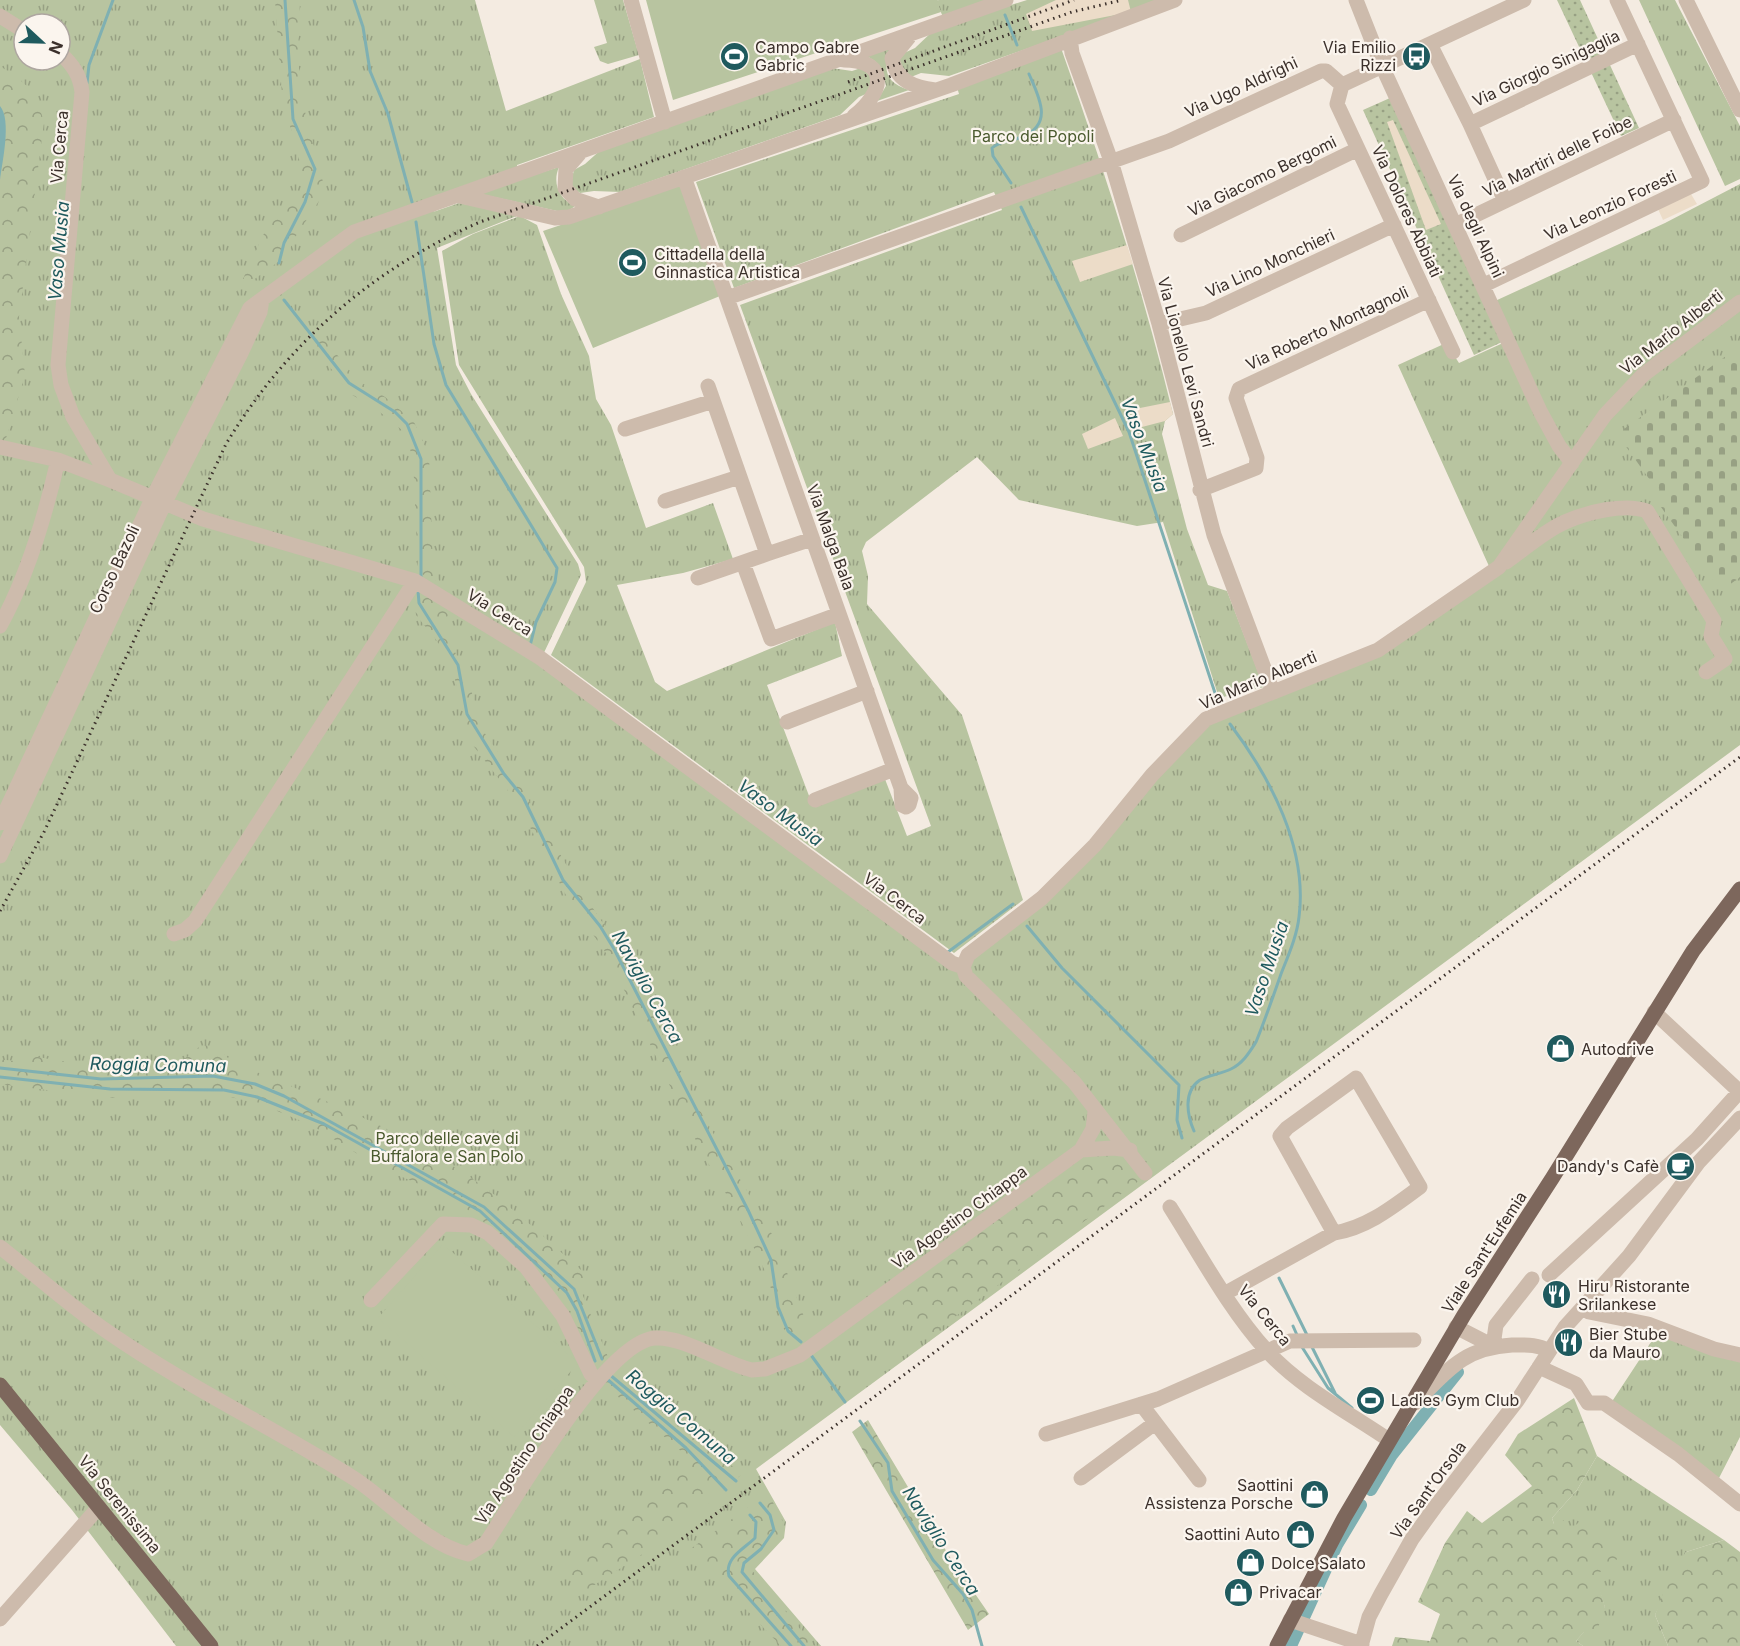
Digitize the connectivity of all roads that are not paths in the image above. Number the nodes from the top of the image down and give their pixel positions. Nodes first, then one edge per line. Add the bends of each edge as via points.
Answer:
1 (631, 0) edge
2 (1006, 0) edge
3 (1175, 0) edge
4 (1356, 0) edge
5 (1524, 0) edge
6 (1617, 0) edge
7 (1686, 0) edge
8 (914, 33) junction
9 (1070, 38) junction
10 (1430, 44) junction
11 (1638, 44) junction
12 (838, 60) junction
13 (72, 64) edge
14 (1382, 66) junction
15 (1342, 85) junction
16 (936, 90) junction
17 (1740, 110) edge
18 (849, 120) junction
19 (1674, 120) junction
20 (665, 122) junction
21 (1470, 124) junction
22 (1359, 149) junction
23 (581, 152) junction
24 (1111, 162) junction
25 (684, 177) junction
26 (458, 196) junction
27 (1505, 201) junction
28 (599, 207) junction
29 (1394, 225) junction
30 (1455, 225) junction
31 (1180, 235) dead end
32 (1484, 285) junction
33 (727, 298) junction
34 (1429, 300) junction
35 (1740, 302) edge
36 (1159, 324) junction
37 (1453, 352) dead end
38 (625, 429) dead end
39 (0, 447) edge
40 (58, 460) junction
41 (1572, 463) junction
42 (739, 477) junction
43 (110, 480) junction
44 (1200, 490) junction
45 (159, 499) junction
46 (665, 501) dead end
47 (812, 538) junction
48 (767, 554) junction
49 (743, 563) junction
50 (1499, 567) junction
51 (698, 578) dead end
52 (415, 581) junction
53 (839, 614) junction
54 (0, 626) edge
55 (1706, 672) dead end
56 (867, 691) junction
57 (1274, 692) junction
58 (787, 722) dead end
59 (894, 769) junction
60 (901, 788) dead end
61 (815, 800) dead end
62 (0, 823) edge
63 (0, 856) edge
64 (1740, 889) edge
65 (174, 934) dead end
66 (963, 967) junction
67 (1654, 1012) junction
68 (1740, 1091) edge
69 (1095, 1112) junction
70 (1740, 1119) edge
71 (1697, 1139) junction
72 (1081, 1150) junction
73 (1130, 1150) junction
74 (1710, 1150) junction
75 (1146, 1173) dead end
76 (1170, 1207) dead end
77 (1335, 1233) junction
78 (0, 1247) edge
79 (1549, 1275) dead end
80 (1532, 1279) dead end
81 (1224, 1294) junction
82 (371, 1300) dead end
83 (1583, 1308) junction
84 (1456, 1327) junction
85 (1414, 1340) dead end
86 (1493, 1346) junction
87 (1549, 1351) junction
88 (1268, 1352) junction
89 (1740, 1355) edge
90 (1539, 1366) junction
91 (597, 1380) junction
92 (0, 1385) edge
93 (1141, 1404) junction
94 (1407, 1411) junction
95 (1155, 1423) junction
96 (1046, 1434) dead end
97 (1389, 1440) junction
98 (1081, 1478) dead end
99 (1199, 1480) dead end
100 (1740, 1504) edge
101 (99, 1507) junction
102 (0, 1620) edge
103 (1298, 1623) junction
104 (1362, 1645) edge
105 (212, 1646) edge
106 (1277, 1646) edge

1 - 20 street
2 - 8 street, Corso Bazoli
3 - 9 street
4 - 14 street, Via degli Alpini
5 - 10 street
6 - 11 street, Via Leonzio Foresti
7 - 17 street
8 - 12 street, Corso Bazoli
8 - 16 street via 896,50 892,58 894,70 909,83
9 - 16 street
9 - 24 street, Via Lionello Levi Sandri
10 - 14 street
10 - 21 street, Via Giorgio Sinigaglia
11 - 19 street, Via Leonzio Foresti
11 - 21 street, Via Giorgio Sinigaglia
12 - 18 street via 868,64 878,76 871,99
12 - 20 street, Corso Bazoli
13 - 43 street, Via Cerca via 81,79 82,92 59,336 61,385 73,417
14 - 15 street
14 - 30 street, Via degli Alpini
15 - 22 street, Via Dolores Abbiati via 1337,104
15 - 24 street, Via Ugo Aldrighi via 1321,71 1169,141
16 - 18 street
18 - 25 street
19 - 27 street, Via Martiri delle Foibe
19 - 32 street, Via Leonzio Foresti via 1702,181
20 - 23 street, Corso Bazoli
21 - 27 street, Via Giorgio Sinigaglia
22 - 29 street, Via Dolores Abbiati
22 - 31 street, Via Giacomo Bergomi
23 - 26 street, Corso Bazoli
23 - 28 street via 566,170 565,188 575,199
24 - 33 street
24 - 36 street, Via Lionello Levi Sandri
25 - 28 street
25 - 33 street, Via Malga Bala
26 - 28 street via 555,218
26 - 45 street, Corso Bazoli via 354,232 250,308
27 - 30 street, Via Martiri delle Foibe
29 - 34 street, Via Dolores Abbiati
29 - 36 street, Via Lino Monchieri via 1206,313
30 - 32 street, Via degli Alpini
32 - 41 street, Via degli Alpini via 1540,411
33 - 47 street, Via Malga Bala
34 - 37 street, Via Dolores Abbiati
34 - 44 street, Via Roberto Montagnoli via 1239,389 1236,398 1257,458 1256,468
35 - 41 street, Via Mario Alberti via 1624,392
36 - 44 street, Via Lionello Levi Sandri
38 - 42 street via 711,393
39 - 40 street
40 - 43 street
40 - 54 street via 45,516
41 - 50 street, Via Mario Alberti
42 - 46 street
42 - 48 street
43 - 45 street, Via Cerca
44 - 57 street, Via Lionello Levi Sandri
45 - 52 street, Via Cerca via 203,519
45 - 62 street, Corso Bazoli
45 - 63 street, Corso Bazoli
47 - 48 street
47 - 53 street, Via Malga Bala
48 - 49 street
49 - 51 street
49 - 53 street via 771,639
50 - 55 street, Via Mario Alberti via 1564,522 1604,511 1647,511 1714,621 1711,636 1725,660
50 - 57 street, Via Mario Alberti via 1378,650
52 - 65 street via 195,921
52 - 66 street, Via Cerca via 539,657 952,963
53 - 56 street, Via Malga Bala
56 - 58 street
56 - 59 street, Via Malga Bala
57 - 66 street, Via Mario Alberti via 1206,719 1191,732 1095,845 1042,898 968,955
59 - 60 street, Via Malga Bala
59 - 61 street
64 - 67 main road, Viale Sant'Eufemia
66 - 69 street, Via Cerca via 966,976 1074,1082
67 - 68 street
67 - 84 main road, Viale Sant'Eufemia
68 - 71 street
69 - 72 street, Via Agostino Chiappa via 1093,1129
69 - 73 street, Via Cerca
70 - 74 street, Via Sant'Orsola
71 - 74 street
71 - 79 street
72 - 73 street
72 - 91 street, Via Agostino Chiappa via 800,1355 752,1370 672,1340 652,1338 630,1348
73 - 75 street, Via Cerca
74 - 83 street, Via Sant'Orsola via 1629,1256
76 - 81 street, Via Cerca
77 - 77 street via 1380,1216 1420,1187 1356,1078 1280,1136
77 - 81 street
78 - 91 street, Via Agostino Chiappa via 107,1332 306,1448 454,1551 468,1554 486,1543
80 - 86 street via 1496,1325
81 - 88 street, Via Cerca
82 - 91 street via 443,1224 471,1225 488,1233 526,1267 563,1316
83 - 87 street, Via Sant'Orsola
83 - 89 street via 1648,1324
84 - 86 street
84 - 94 main road, Viale Sant'Eufemia
85 - 88 street via 1290,1341
86 - 87 street via 1530,1345
86 - 94 street via 1468,1354
87 - 90 street, Via Sant'Orsola
88 - 93 street
88 - 97 street, Via Cerca via 1309,1387
90 - 100 street via 1576,1384 1588,1403 1604,1403 1678,1454
90 - 104 street, Via Sant'Orsola via 1412,1539 1369,1617
92 - 101 main road, Via Serenissima
93 - 95 street
93 - 96 street
94 - 97 main road, Viale Sant'Eufemia
95 - 98 street
95 - 99 street
97 - 103 main road, Viale Sant'Eufemia
101 - 102 street
101 - 105 main road, Via Serenissima
103 - 104 street, Via Sant'Orsola
103 - 106 main road, Viale Sant'Eufemia

